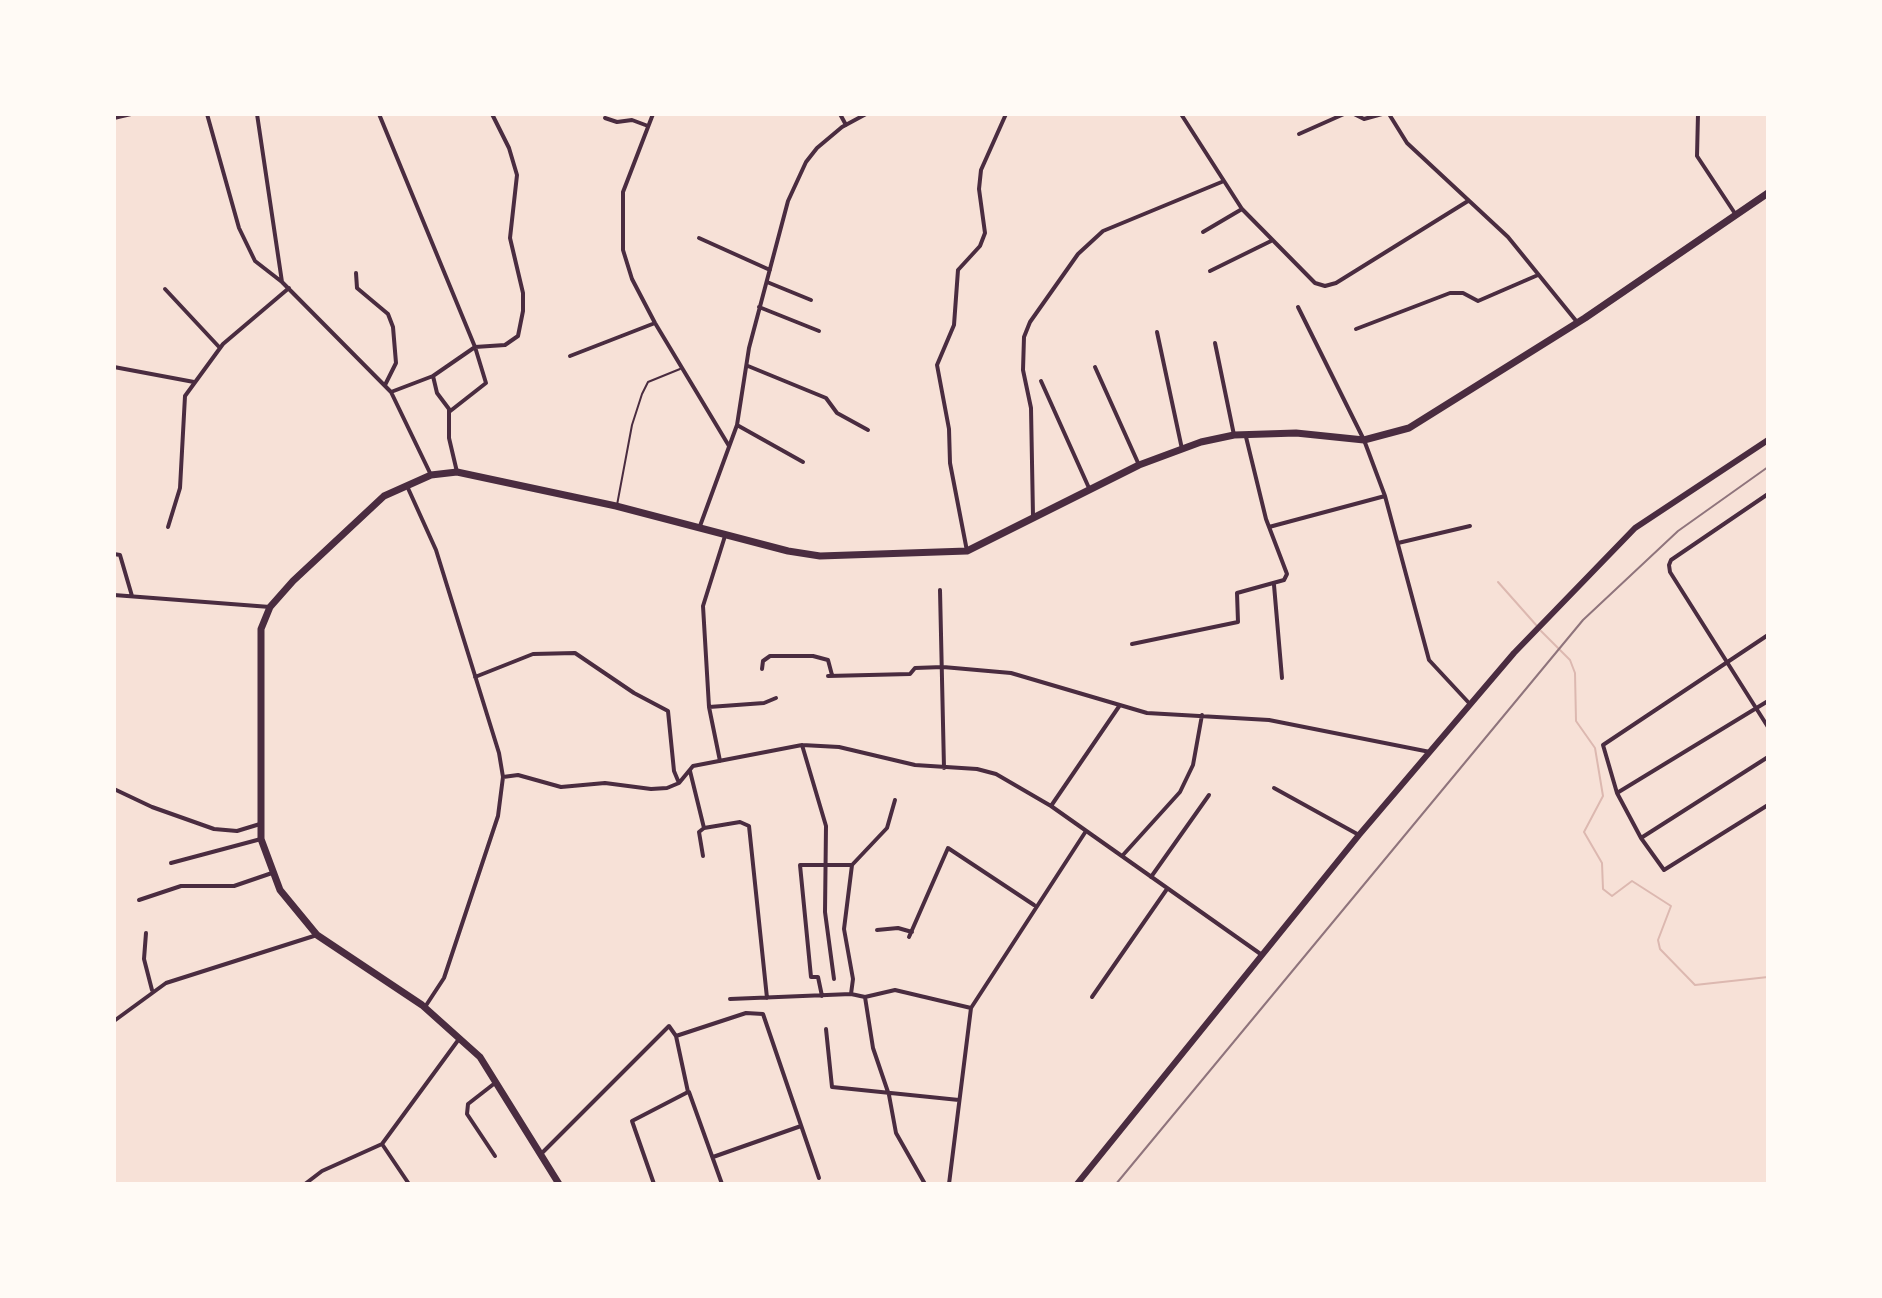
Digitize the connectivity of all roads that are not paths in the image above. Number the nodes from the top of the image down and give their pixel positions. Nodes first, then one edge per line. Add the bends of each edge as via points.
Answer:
1 (131, 114) edge
2 (207, 114) edge
3 (257, 114) edge
4 (379, 114) edge
5 (653, 114) edge
6 (840, 114) edge
7 (866, 114) edge
8 (1006, 114) edge
9 (1181, 114) edge
10 (1344, 114) edge
11 (1354, 114) edge
12 (1382, 114) edge
13 (1389, 114) edge
14 (1698, 114) edge
15 (491, 115) edge
16 (114, 118) edge
17 (605, 118) dead end
18 (846, 125) junction
19 (648, 126) junction
20 (1299, 134) dead end
21 (1224, 181) junction
22 (1768, 193) edge
23 (1468, 201) junction
24 (1242, 209) junction
25 (1736, 215) junction
26 (1203, 232) dead end
27 (699, 238) dead end
28 (1271, 241) junction
29 (770, 270) junction
30 (1210, 271) dead end
31 (356, 273) dead end
32 (1538, 275) junction
33 (282, 282) junction
34 (767, 282) junction
35 (289, 288) junction
36 (165, 289) dead end
37 (811, 300) dead end
38 (759, 307) junction
39 (1298, 307) dead end
40 (1577, 322) junction
41 (655, 323) junction
42 (1356, 329) dead end
43 (819, 331) dead end
44 (1157, 332) dead end
45 (1215, 343) dead end
46 (475, 347) junction
47 (220, 348) junction
48 (570, 356) dead end
49 (748, 366) junction
50 (114, 367) edge
51 (1095, 367) dead end
52 (680, 369) junction
53 (433, 376) junction
54 (1041, 381) dead end
55 (194, 382) junction
56 (385, 385) junction
57 (391, 392) junction
58 (447, 414) junction
59 (737, 425) junction
60 (868, 430) dead end
61 (1234, 435) junction
62 (1246, 435) junction
63 (1364, 440) junction
64 (1768, 440) edge
65 (730, 447) junction
66 (1182, 449) junction
67 (803, 462) dead end
68 (1139, 465) junction
69 (457, 472) junction
70 (431, 475) junction
71 (407, 486) junction
72 (1089, 489) junction
73 (1768, 494) edge
74 (1385, 496) junction
75 (616, 506) junction
76 (1034, 518) junction
77 (700, 526) junction
78 (1470, 526) dead end
79 (168, 527) dead end
80 (1269, 527) junction
81 (727, 533) junction
82 (1398, 543) junction
83 (967, 551) junction
84 (114, 554) edge
85 (1274, 585) junction
86 (940, 590) dead end
87 (114, 595) edge
88 (132, 597) junction
89 (270, 607) junction
90 (1768, 635) edge
91 (1132, 644) dead end
92 (1727, 664) junction
93 (943, 667) junction
94 (762, 669) dead end
95 (475, 677) junction
96 (1282, 678) dead end
97 (776, 698) dead end
98 (1768, 701) edge
99 (1470, 704) junction
100 (1120, 705) junction
101 (709, 707) junction
102 (1756, 708) junction
103 (1202, 715) junction
104 (1768, 727) edge
105 (802, 745) junction
106 (1430, 752) junction
107 (1768, 757) edge
108 (720, 761) junction
109 (944, 768) junction
110 (690, 771) junction
111 (503, 777) junction
112 (679, 783) junction
113 (1274, 788) dead end
114 (114, 789) edge
115 (1617, 793) junction
116 (1209, 795) dead end
117 (895, 800) dead end
118 (1768, 805) edge
119 (1051, 806) junction
120 (260, 824) junction
121 (704, 828) junction
122 (1086, 831) junction
123 (1359, 835) junction
124 (1641, 838) junction
125 (261, 839) junction
126 (1122, 855) junction
127 (703, 856) dead end
128 (171, 863) dead end
129 (825, 865) junction
130 (852, 865) junction
131 (272, 873) junction
132 (1151, 877) junction
133 (1167, 889) junction
134 (139, 900) dead end
135 (1035, 906) junction
136 (877, 930) dead end
137 (146, 933) dead end
138 (317, 935) junction
139 (1262, 955) junction
140 (834, 979) dead end
141 (152, 990) junction
142 (851, 994) junction
143 (822, 996) junction
144 (865, 997) junction
145 (1092, 997) dead end
146 (767, 998) junction
147 (730, 999) dead end
148 (425, 1007) junction
149 (971, 1008) junction
150 (114, 1021) edge
151 (826, 1029) dead end
152 (676, 1036) junction
153 (461, 1037) junction
154 (496, 1081) junction
155 (887, 1091) junction
156 (688, 1092) junction
157 (959, 1100) junction
158 (801, 1126) junction
159 (382, 1144) junction
160 (542, 1153) junction
161 (495, 1156) dead end
162 (712, 1157) junction
163 (819, 1178) dead end
164 (305, 1184) edge
165 (409, 1184) edge
166 (559, 1184) edge
167 (654, 1184) edge
168 (722, 1184) edge
169 (925, 1184) edge
170 (949, 1184) edge
171 (1077, 1184) edge

1 - 16 street
2 - 33 street via 239,228 255,261
3 - 33 street
4 - 46 street
5 - 19 street
6 - 18 street
7 - 18 street
8 - 83 street via 981,170 985,233 958,270 954,325 937,365
9 - 21 street
10 - 20 street
11 - 12 street via 1364,119
13 - 23 street via 1407,143
14 - 25 street via 1697,156
15 - 46 street via 517,175 510,238 523,311 518,336 505,345
17 - 19 street
18 - 29 street via 806,162 788,201
19 - 41 street via 623,192 620,225 632,279
21 - 24 street
21 - 76 street via 1103,231 1078,254 1030,322 1023,370 1031,408
22 - 25 main road
23 - 28 street via 1325,286 1315,283
23 - 32 street via 1508,237
24 - 26 street
24 - 28 street
25 - 40 main road
27 - 29 street
28 - 30 street
29 - 34 street
31 - 56 street via 357,288 388,314 393,327 396,363
32 - 40 street
32 - 42 street via 1478,301 1450,293
33 - 35 street
34 - 37 street
34 - 38 street
35 - 47 street
35 - 56 street
36 - 47 street
38 - 43 street
38 - 49 street
39 - 63 street
40 - 63 main road via 1430,416 1390,435
41 - 48 street
41 - 52 street
44 - 66 street
45 - 61 street
46 - 53 street
46 - 58 street via 486,385
47 - 55 street
49 - 59 street
49 - 60 street via 826,398 837,413
50 - 55 street
51 - 68 street
52 - 65 street
52 - 75 lane via 648,382 642,394
53 - 57 street
53 - 58 street
54 - 72 street
55 - 79 street via 182,410 180,488
56 - 57 street
57 - 70 street
58 - 69 street
59 - 65 street
59 - 67 street
61 - 62 main road
61 - 66 main road
62 - 63 main road via 1296,433
62 - 80 street
63 - 74 street
64 - 99 main road via 1635,528
65 - 77 street
66 - 68 main road
68 - 72 main road
69 - 70 main road
69 - 75 main road
70 - 71 main road
71 - 89 main road via 363,513
71 - 95 street via 436,550
72 - 76 main road
73 - 92 street via 1669,565
74 - 80 street
74 - 82 street
75 - 77 main road
76 - 83 main road
77 - 81 main road
78 - 82 street
80 - 85 street via 1287,574
81 - 83 main road via 820,556
81 - 101 street via 703,606
82 - 99 street via 1429,660
84 - 88 street via 120,555
85 - 91 street via 1237,593 1238,622
85 - 96 street
86 - 93 street
87 - 88 street
88 - 89 street
89 - 120 main road via 259,652
90 - 92 street
92 - 102 street
92 - 115 street via 1603,745
93 - 94 street via 915,668 910,674 830,676 828,660 770,656
93 - 100 street via 1043,680
93 - 109 street
95 - 111 street
95 - 112 street via 533,654 575,653 668,711
97 - 101 street
98 - 102 street
99 - 106 main road
100 - 103 street via 1147,713
100 - 119 street
101 - 108 street
102 - 104 street
102 - 115 street
103 - 106 street via 1269,720
103 - 126 street via 1193,765 1180,792
105 - 108 street
105 - 109 street
105 - 129 street via 826,826
106 - 123 main road
107 - 124 street
108 - 110 street
109 - 119 street via 996,774
110 - 112 street
110 - 121 street
111 - 112 street via 518,775 561,787 605,783 651,789
111 - 148 street via 498,816 444,978
113 - 123 street
114 - 120 street via 214,829 237,831
115 - 124 street
116 - 132 street
117 - 130 street via 887,828
118 - 124 street via 1664,870
119 - 122 street
120 - 125 main road
121 - 127 street via 699,832
121 - 146 street via 740,822 749,826
122 - 126 street
122 - 135 street
123 - 139 main road
125 - 128 street
125 - 131 main road
126 - 132 street
129 - 130 street
129 - 140 street
129 - 143 street via 800,865 811,977 818,977
130 - 142 street via 844,929
131 - 134 street via 234,886 181,886
131 - 138 main road
132 - 133 street
133 - 139 street
133 - 145 street
135 - 136 street via 948,848 910,935 898,928
135 - 149 street
137 - 141 street via 144,959
138 - 141 street
138 - 148 main road
139 - 171 main road
141 - 150 street
142 - 143 street
142 - 144 street
143 - 146 street
144 - 149 street via 895,990
144 - 155 street
146 - 147 street
148 - 153 main road
149 - 157 street
151 - 155 street via 832,1087
152 - 156 street
152 - 158 street via 746,1013 763,1014
152 - 160 street via 669,1026
153 - 154 main road
153 - 159 street
154 - 160 main road
154 - 161 street via 468,1104 467,1114
155 - 157 street
155 - 169 street via 896,1133
156 - 162 street
156 - 167 street via 632,1121
157 - 170 street
158 - 162 street
158 - 163 street
159 - 164 street
159 - 165 street
160 - 166 main road
162 - 168 street

